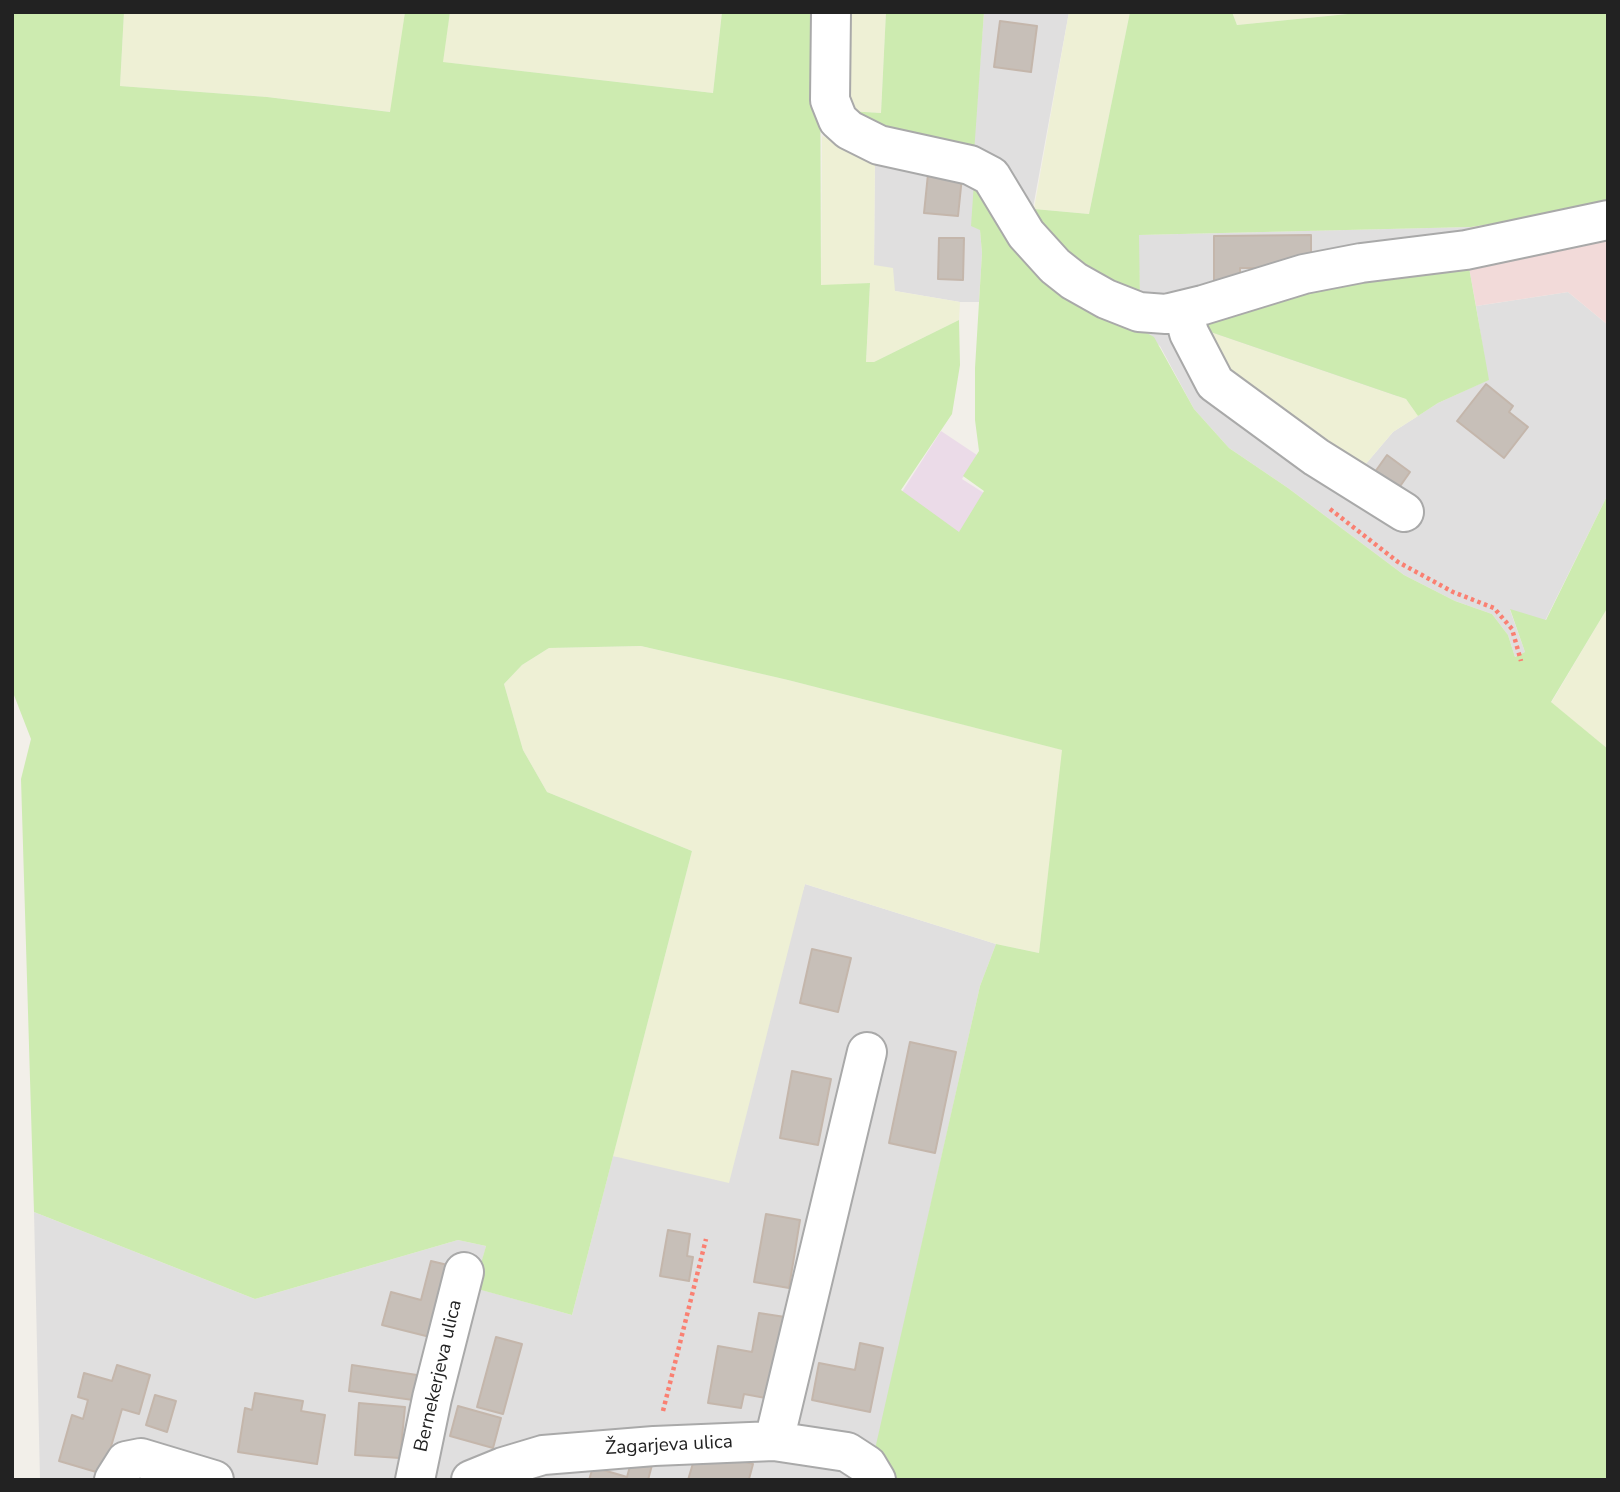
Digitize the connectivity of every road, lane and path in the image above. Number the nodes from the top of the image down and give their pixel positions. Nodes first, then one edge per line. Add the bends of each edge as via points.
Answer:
1 (831, 12) edge
2 (1608, 220) edge
3 (1183, 310) junction
4 (1404, 512) dead end
5 (867, 1052) dead end
6 (706, 1239) dead end
7 (464, 1272) dead end
8 (774, 1441) junction
9 (654, 1446) junction
10 (871, 1472) edge
11 (114, 1480) edge
12 (214, 1480) edge
13 (415, 1480) edge
14 (471, 1480) edge

1 - 3 street via 830,100 838,120 879,145 970,165 992,176 1026,234 1055,266 1106,299 1139,312
2 - 3 street via 1466,250 1361,262 1304,274
3 - 4 street via 1189,333 1215,383 1316,457
5 - 8 street
6 - 9 path
7 - 13 street, Bernekerjeva ulica
8 - 9 street, Žagarjeva ulica
8 - 10 street, Žagarjeva ulica via 846,1452
9 - 14 street, Žagarjeva ulica via 543,1455
11 - 12 street via 125,1461 141,1458

